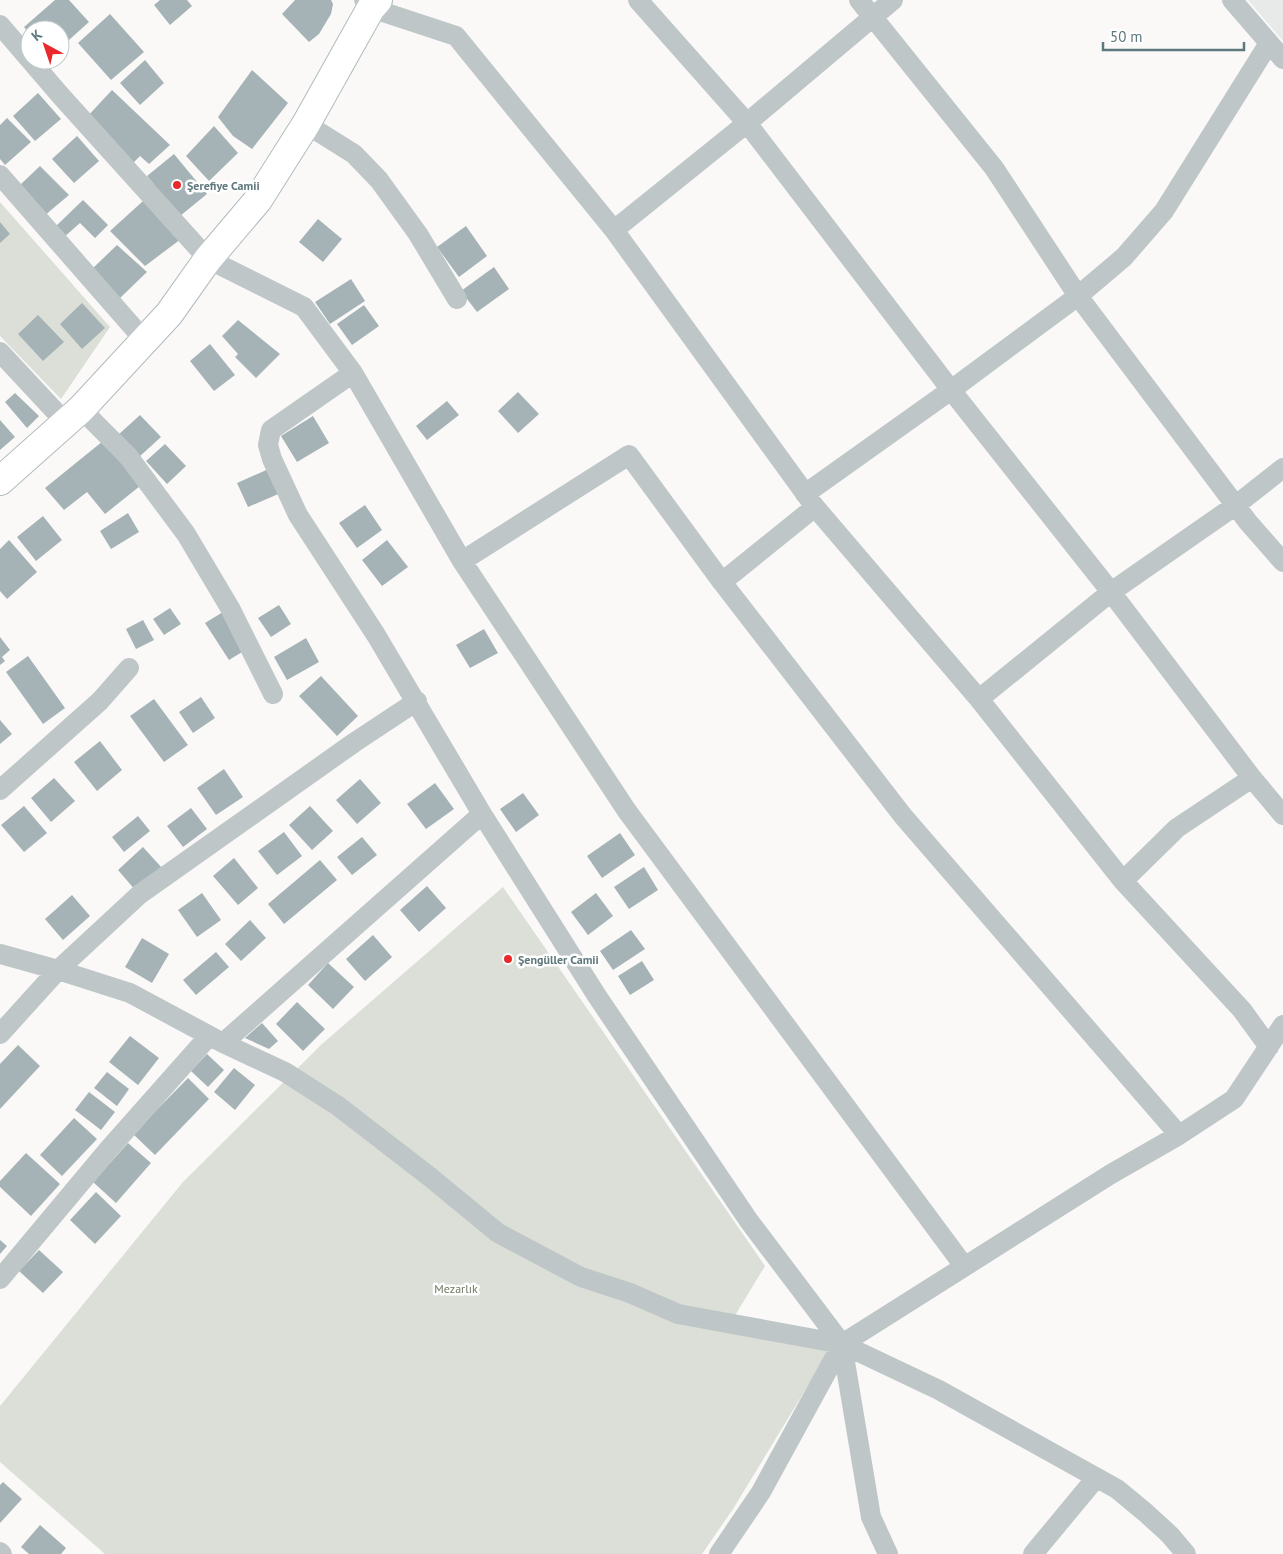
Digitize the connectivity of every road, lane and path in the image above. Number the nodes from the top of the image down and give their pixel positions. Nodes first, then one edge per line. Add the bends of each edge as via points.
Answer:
1 (638, 0) edge
2 (859, 0) edge
3 (893, 0) edge
4 (1232, 0) edge
5 (371, 3) edge
6 (873, 15) junction
7 (0, 25) edge
8 (1269, 43) junction
9 (1283, 59) edge
10 (747, 123) junction
11 (306, 124) junction
12 (0, 175) edge
13 (614, 230) junction
14 (208, 259) junction
15 (1078, 296) junction
16 (457, 299) dead end
17 (145, 341) junction
18 (0, 352) edge
19 (353, 373) junction
20 (951, 390) junction
21 (73, 416) junction
22 (1283, 468) edge
23 (0, 481) edge
24 (810, 500) junction
25 (1236, 505) junction
26 (462, 561) junction
27 (1283, 562) edge
28 (722, 582) junction
29 (1111, 592) junction
30 (129, 668) dead end
31 (273, 694) dead end
32 (979, 698) junction
33 (417, 701) junction
34 (1252, 778) junction
35 (0, 790) edge
36 (482, 814) junction
37 (1283, 815) edge
38 (1123, 881) junction
39 (0, 954) edge
40 (58, 970) junction
41 (1283, 1025) edge
42 (0, 1034) edge
43 (216, 1040) junction
44 (1269, 1047) junction
45 (1179, 1135) junction
46 (964, 1266) junction
47 (0, 1279) edge
48 (842, 1344) junction
49 (1096, 1478) junction
50 (719, 1554) edge
51 (888, 1554) edge
52 (1033, 1554) edge
53 (1186, 1554) edge

1 - 10 street
2 - 6 street
3 - 6 street
4 - 8 street
5 - 11 main road
5 - 13 street via 456,36
6 - 10 street
6 - 15 street via 994,168
7 - 14 street
8 - 9 street
8 - 15 street via 1164,211 1124,257
10 - 13 street
10 - 20 street
11 - 14 main road via 258,200
11 - 16 street via 354,154 380,180 418,234
12 - 17 street
13 - 24 street
14 - 17 main road via 169,314
14 - 19 street via 304,307
15 - 20 street
15 - 25 street
17 - 21 main road
18 - 21 street
19 - 26 street
19 - 33 street via 271,430 268,445 298,514
20 - 24 street
20 - 29 street
21 - 23 main road
21 - 31 street via 128,456 186,534 230,608
22 - 25 street
24 - 28 street
24 - 32 street
25 - 27 street
25 - 29 street
26 - 28 street via 629,456
26 - 46 street via 627,811
28 - 45 street via 903,816
29 - 32 street
29 - 34 street
30 - 35 street via 100,701
32 - 38 street
33 - 36 street
33 - 40 street via 140,894
34 - 37 street
34 - 38 street via 1177,828
36 - 43 street
36 - 48 street via 597,996 733,1197
38 - 44 street via 1242,1010
39 - 40 street
40 - 42 street
40 - 43 street via 130,994
41 - 44 street
43 - 47 street via 108,1150
43 - 48 street via 285,1072 338,1106 498,1233 581,1276 678,1314
44 - 45 street via 1234,1099
45 - 46 street
46 - 48 street
48 - 49 street via 940,1390
48 - 50 street via 761,1492
48 - 51 street via 871,1517
49 - 52 street
49 - 53 street via 1117,1489 1146,1513

